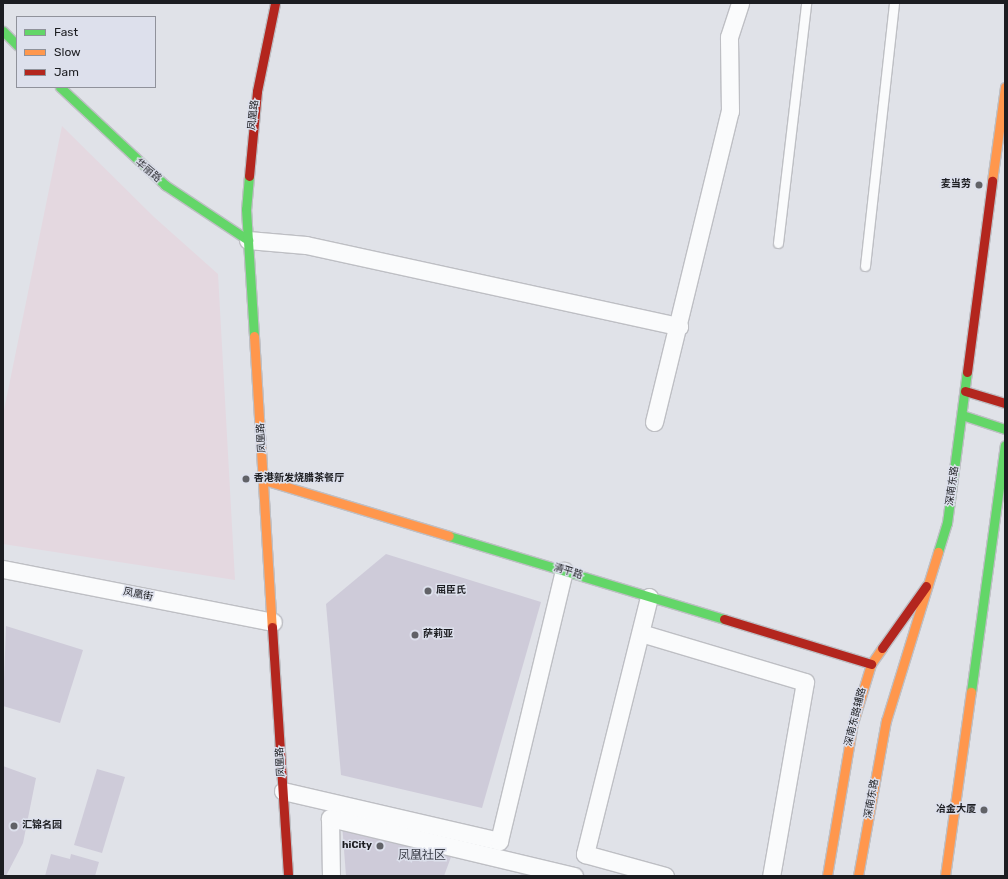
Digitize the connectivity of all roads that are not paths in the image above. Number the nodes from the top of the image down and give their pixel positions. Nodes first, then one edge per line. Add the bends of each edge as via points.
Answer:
1 (275, 3) edge
2 (740, 3) edge
3 (806, 3) edge
4 (894, 3) edge
5 (3, 31) edge
6 (16, 44) edge
7 (1005, 87) edge
8 (61, 88) edge
9 (248, 240) junction
10 (778, 243) dead end
11 (865, 266) dead end
12 (679, 326) junction
13 (965, 391) junction
14 (1005, 403) edge
15 (962, 415) junction
16 (654, 422) dead end
17 (1005, 429) edge
18 (1005, 445) edge
19 (264, 480) junction
20 (3, 569) edge
21 (564, 571) junction
22 (932, 577) junction
23 (650, 597) junction
24 (273, 622) junction
25 (641, 633) junction
26 (871, 664) junction
27 (283, 791) junction
28 (288, 876) edge
29 (331, 876) edge
30 (574, 876) edge
31 (665, 876) edge
32 (771, 876) edge
33 (827, 876) edge
34 (858, 876) edge
35 (945, 876) edge

1 - 9 street, 凤凰路 via 252,125 246,190
2 - 12 street via 729,37 730,111
3 - 10 lane
4 - 11 lane
5 - 6 street
7 - 13 street, 深南东路
8 - 9 street, 华丽路 via 165,186
9 - 12 street via 306,245
9 - 19 street, 凤凰路
12 - 16 street
13 - 14 street
13 - 15 street, 深南东路
15 - 17 street
15 - 22 street, 深南东路 via 949,511
18 - 35 street
19 - 21 street, 清平路
19 - 24 street, 凤凰路
20 - 24 street, 凤凰街
21 - 23 street, 清平路
21 - 27 street via 499,841
22 - 26 street, 深南东路辅路
22 - 34 street, 深南东路 via 886,721
23 - 25 street
23 - 26 street, 清平路
24 - 27 street, 凤凰路
25 - 31 street via 585,854
25 - 32 street via 805,682
26 - 33 street, 深南东路辅路 via 853,723
27 - 28 street, 凤凰路
29 - 30 street via 330,818

